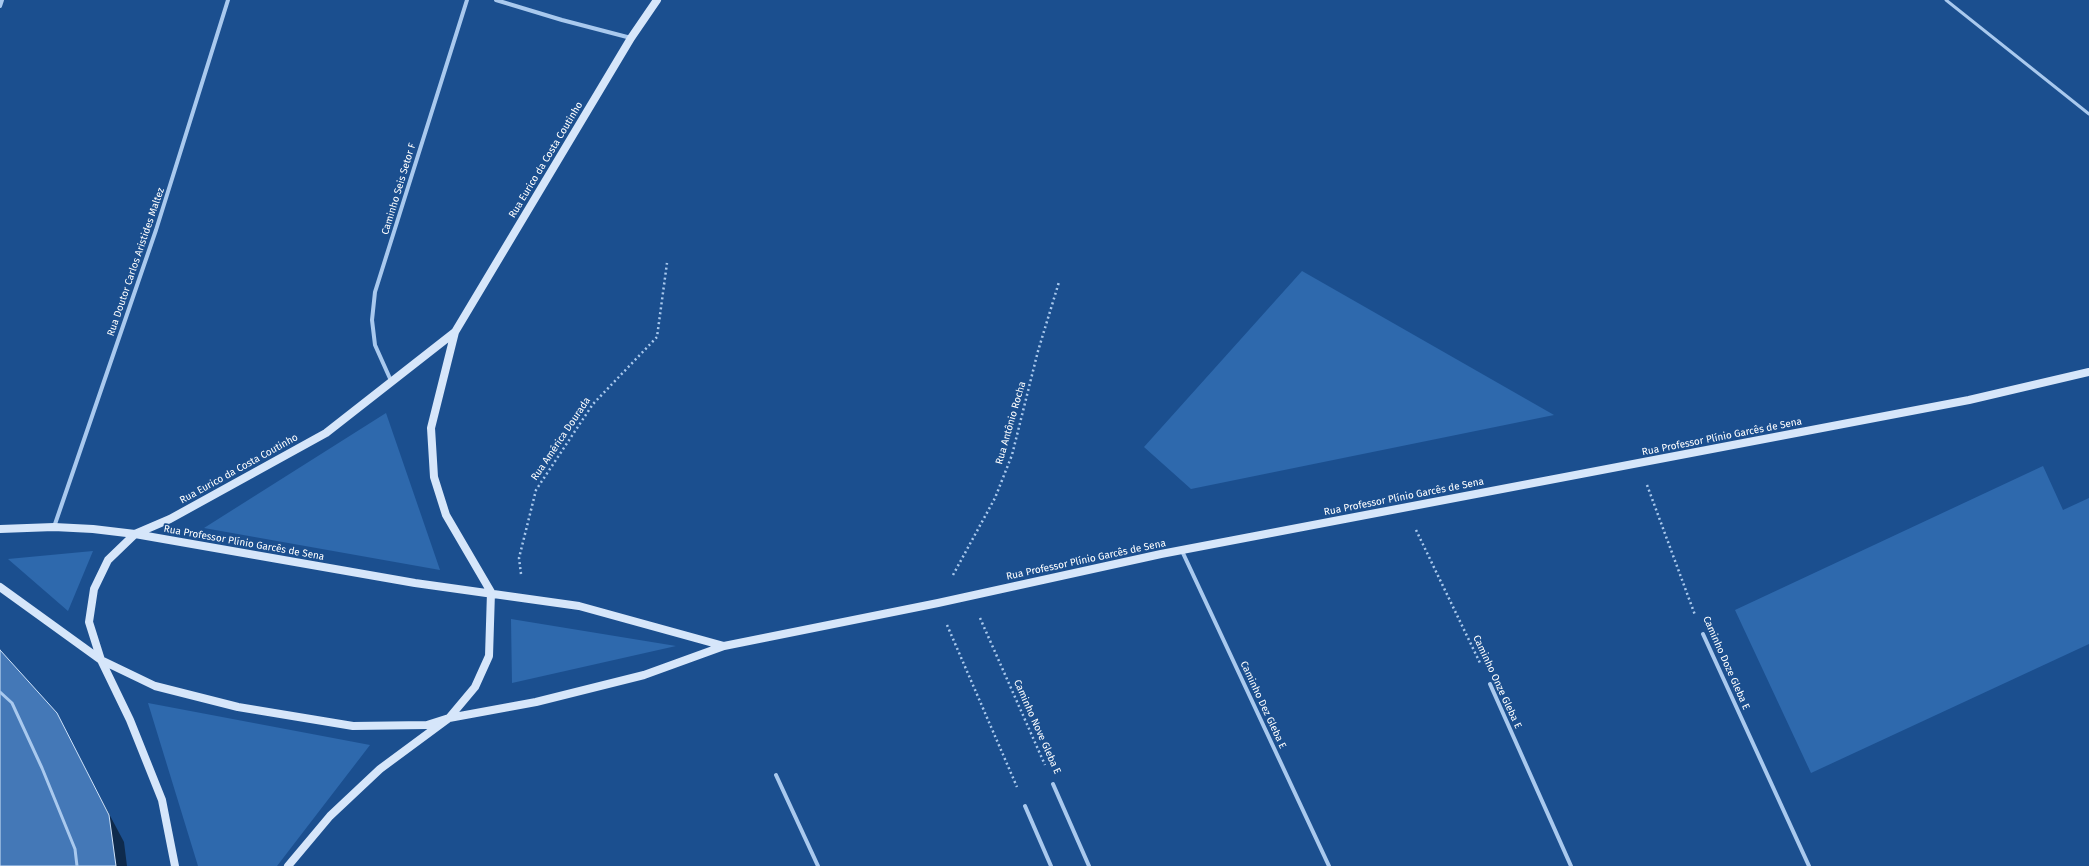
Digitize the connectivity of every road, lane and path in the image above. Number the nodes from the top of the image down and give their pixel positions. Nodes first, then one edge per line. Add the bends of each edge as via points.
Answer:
1 (2, 0) edge
2 (228, 0) edge
3 (467, 0) edge
4 (496, 0) edge
5 (657, 0) edge
6 (1946, 0) edge
7 (0, 6) edge
8 (631, 38) junction
9 (2089, 114) edge
10 (667, 263) dead end
11 (1059, 282) dead end
12 (455, 332) junction
13 (2089, 372) edge
14 (392, 383) junction
15 (1638, 463) junction
16 (1404, 506) junction
17 (54, 527) junction
18 (0, 529) edge
19 (135, 534) junction
20 (1182, 551) junction
21 (0, 587) edge
22 (491, 592) junction
23 (970, 595) junction
24 (526, 598) junction
25 (938, 603) junction
26 (1703, 634) joint
27 (724, 646) junction
28 (101, 660) junction
29 (1490, 684) joint
30 (0, 692) edge
31 (449, 718) junction
32 (776, 775) dead end
33 (1053, 784) joint
34 (1025, 806) joint
35 (77, 866) edge
36 (175, 866) edge
37 (288, 866) edge
38 (818, 866) edge
39 (1050, 866) edge
40 (1089, 866) edge
41 (1329, 866) edge
42 (1571, 866) edge
43 (1809, 866) edge

1 - 7 street
2 - 17 street, Rua Doutor Carlos Aristides Maltez via 156,230
3 - 14 street, Caminho Seis Setor F via 375,292 372,320 375,345
4 - 8 street
5 - 8 main road, Rua Eurico da Costa Coutinho
6 - 9 lane
8 - 12 main road, Rua Eurico da Costa Coutinho
10 - 24 path, Rua América Dourada via 657,337 593,404 536,490 519,558
11 - 25 path, Rua Antônio Rocha via 1038,351 1012,455 995,498
12 - 14 main road, Rua Eurico da Costa Coutinho
12 - 22 main road, Rua Eurico da Costa Coutinho via 432,428 434,477 446,515
13 - 15 main road, Rua Professor Plínio Garcês de Sena via 1968,400
14 - 19 main road, Rua Eurico da Costa Coutinho via 326,433 170,519
15 - 16 main road, Rua Professor Plínio Garcês de Sena
15 - 26 path, Caminho Doze Gleba E
16 - 20 main road, Rua Professor Plínio Garcês de Sena
16 - 29 path, Caminho Onze Gleba E
17 - 18 main road, Rua Eurico da Costa Coutinho
17 - 19 main road, Rua Eurico da Costa Coutinho
19 - 22 main road, Rua Professor Plínio Garcês de Sena via 415,583
19 - 28 main road via 108,560 94,590 89,622
20 - 23 main road, Rua Professor Plínio Garcês de Sena
20 - 41 street, Caminho Dez Gleba E
21 - 28 main road
22 - 24 main road, Rua Professor Plínio Garcês de Sena
22 - 31 main road, Rua Professor Plínio Garcês de Sena via 489,656 475,687
23 - 25 main road, Rua Professor Plínio Garcês de Sena
23 - 33 path, Caminho Nove Gleba E
24 - 27 main road, Rua Professor Plínio Garcês de Sena via 579,606
25 - 27 main road, Rua Professor Plínio Garcês de Sena
25 - 34 path
26 - 43 street, Caminho Doze Gleba E
27 - 31 main road, Rua Professor Plínio Garcês de Sena via 644,675 597,688
28 - 31 main road, Rua Professor Plínio Garcês de Sena via 154,686 246,708 353,726 426,725
28 - 36 main road via 130,720 162,800
29 - 42 street, Caminho Onze Gleba E
30 - 35 lane via 12,703 42,768 74,849
31 - 37 main road, Rua Professor Plínio Garcês de Sena via 380,769 330,816
32 - 38 street
33 - 40 street, Caminho Nove Gleba E
34 - 39 street

